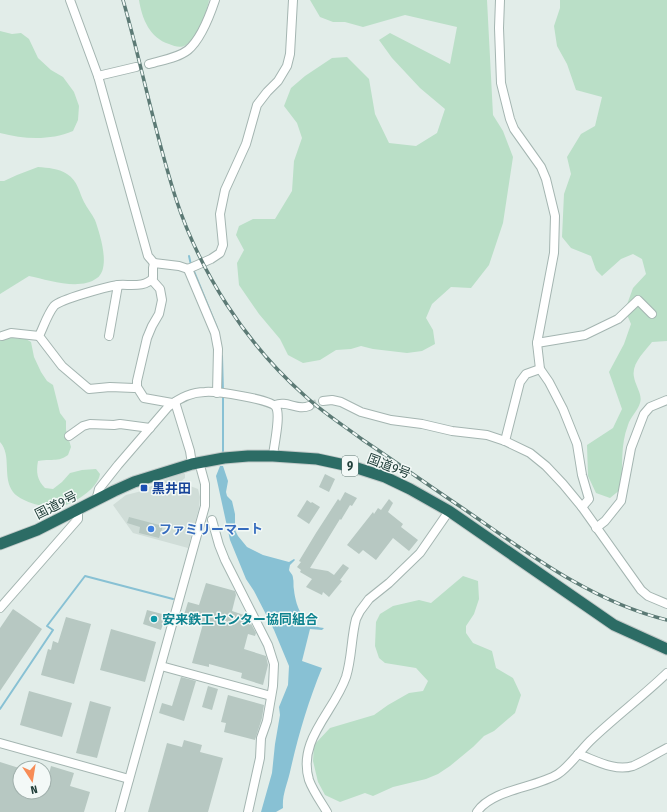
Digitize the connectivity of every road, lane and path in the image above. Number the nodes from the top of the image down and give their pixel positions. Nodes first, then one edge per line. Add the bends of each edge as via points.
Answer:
1 (70, 0) edge
2 (215, 0) edge
3 (294, 0) edge
4 (500, 0) edge
5 (149, 64) dead end
6 (136, 67) dead end
7 (98, 76) junction
8 (154, 263) junction
9 (188, 269) junction
10 (152, 280) junction
11 (118, 285) junction
12 (652, 314) dead end
13 (2, 336) dead end
14 (39, 336) junction
15 (109, 336) dead end
16 (537, 343) junction
17 (540, 369) junction
18 (137, 387) junction
19 (221, 393) junction
20 (667, 400) edge
21 (323, 401) tunnel mouth
22 (174, 402) junction
23 (275, 405) junction
24 (309, 406) tunnel mouth
25 (150, 428) junction
26 (69, 436) dead end
27 (505, 441) junction
28 (273, 456) junction
29 (195, 463) junction
30 (98, 499) junction
31 (582, 507) junction
32 (78, 510) junction
33 (449, 511) junction
34 (212, 520) dead end
35 (596, 528) junction
36 (0, 544) edge
37 (667, 604) edge
38 (0, 608) edge
39 (667, 649) edge
40 (161, 666) junction
41 (667, 672) edge
42 (271, 696) junction
43 (0, 743) edge
44 (667, 748) edge
45 (578, 754) junction
46 (129, 779) junction
47 (120, 812) edge
48 (248, 812) edge
49 (327, 812) edge
50 (477, 812) edge

1 - 7 street
2 - 5 street via 204,25 188,50
3 - 9 street via 287,66 257,105 246,144 225,190 220,214 222,249 211,259
4 - 16 street via 501,83 510,119 514,129 541,167 555,216 554,253
6 - 7 street
7 - 8 street via 148,256
8 - 9 street
8 - 10 street
9 - 19 street via 215,333
10 - 11 street via 143,284
10 - 18 street via 160,289 162,300 159,314 148,338
11 - 14 street via 59,303 47,317
11 - 15 street
12 - 16 street via 638,300 618,319 585,334
13 - 14 street via 11,333
14 - 18 street via 62,366 89,389
16 - 17 street
17 - 27 street via 526,374 520,382
17 - 31 street via 563,409 577,444 588,500
18 - 22 street via 144,398
19 - 22 street via 204,392
19 - 23 street via 253,398
20 - 35 street via 650,407 644,414 631,448 621,501
21 - 27 street via 341,402 361,412 391,420 487,435
22 - 25 street
22 - 29 street
23 - 24 street via 283,403 299,408
23 - 28 street via 277,419
25 - 26 street via 90,424
25 - 30 street via 99,490
27 - 31 street via 530,453 546,466
28 - 29 highway, 国道9号 / 9 via 224,458
28 - 33 highway, 国道9号 / 9 via 317,459 354,467 385,477
29 - 30 highway, 国道9号 / 9 via 134,482
29 - 40 street via 205,484 205,506
30 - 32 highway, 国道9号 / 9
31 - 35 street
32 - 36 highway, 国道9号 / 9
32 - 38 street via 78,519
33 - 39 highway, 国道9号 / 9 via 614,625
33 - 49 street via 420,553 368,599 356,619 346,677 335,701 311,740 307,756 309,780
34 - 42 street via 225,560 272,656 275,680
35 - 37 street via 641,590
40 - 42 street
40 - 46 street
41 - 45 street
42 - 48 street
43 - 46 street
44 - 45 street via 625,768
45 - 50 street via 559,774 483,803
46 - 47 street

